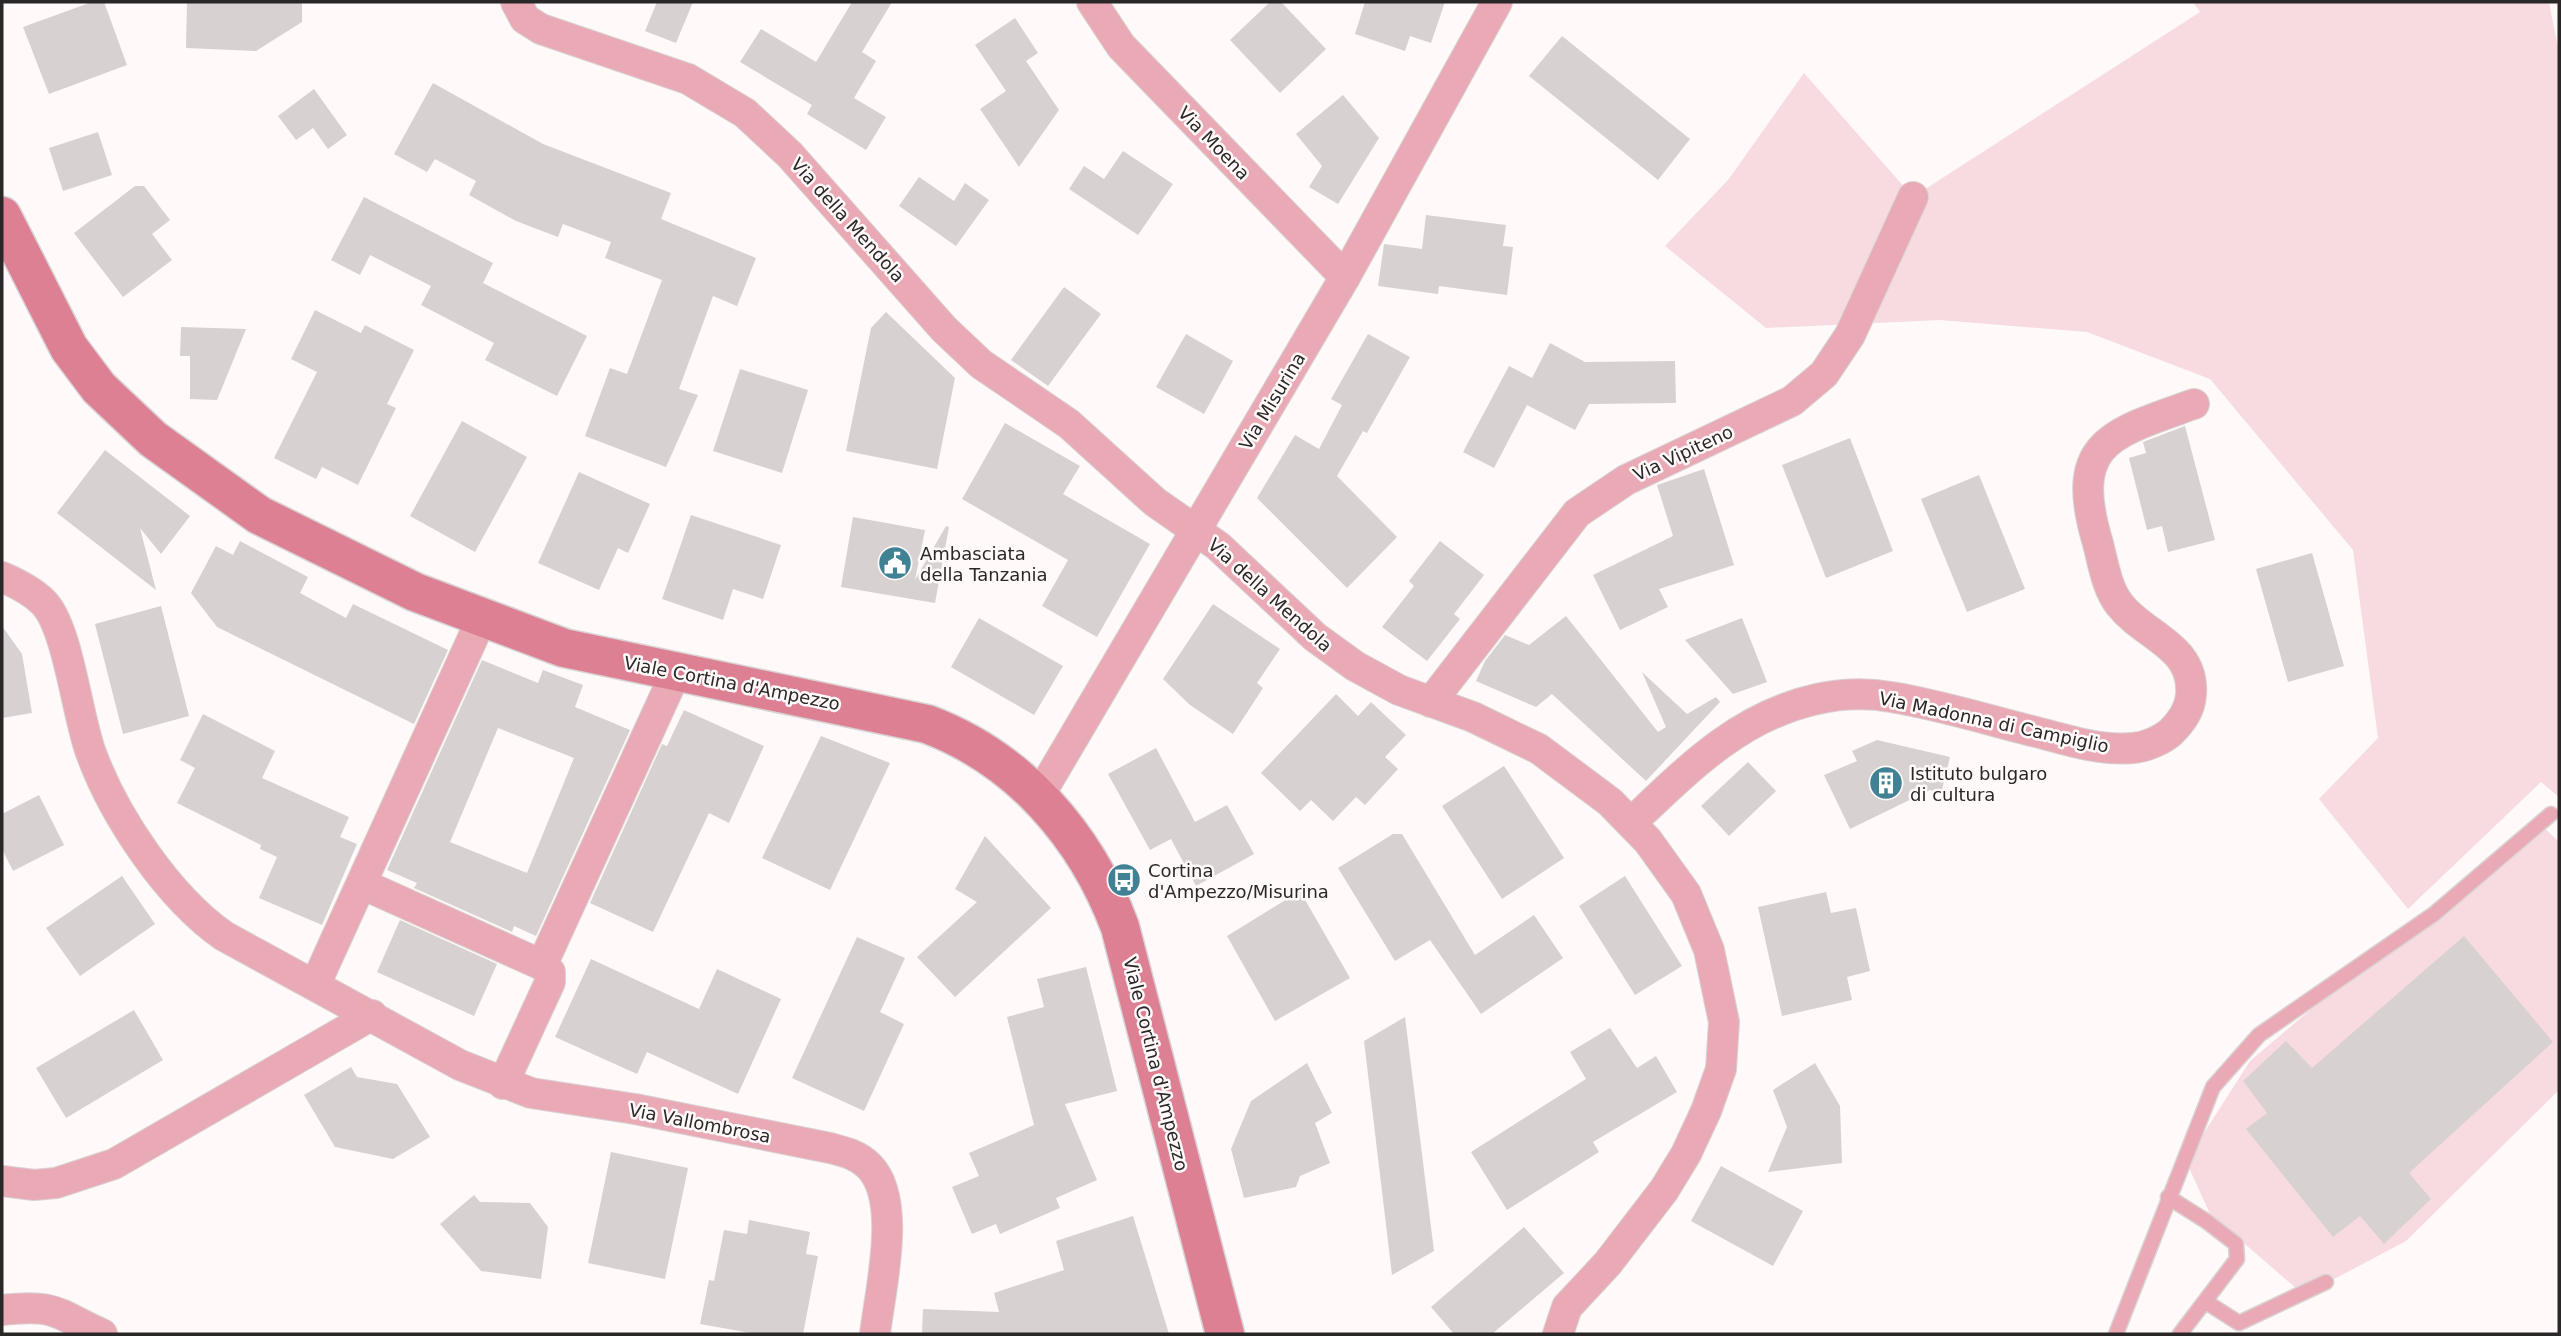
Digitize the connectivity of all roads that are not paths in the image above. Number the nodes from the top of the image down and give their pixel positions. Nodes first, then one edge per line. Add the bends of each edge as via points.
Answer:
1 (516, 2) edge
2 (1092, 2) edge
3 (1497, 2) edge
4 (1913, 197) dead end
5 (2, 216) edge
6 (1345, 277) junction
7 (2194, 404) dead end
8 (1196, 530) junction
9 (2, 577) edge
10 (481, 620) junction
11 (676, 672) junction
12 (1430, 702) junction
13 (1040, 796) junction
14 (2551, 814) dead end
15 (1632, 823) junction
16 (362, 884) junction
17 (542, 965) junction
18 (316, 983) junction
19 (372, 1015) junction
20 (503, 1084) junction
21 (2, 1181) edge
22 (2168, 1196) junction
23 (2326, 1282) dead end
24 (2206, 1301) junction
25 (2, 1310) edge
26 (89, 1331) edge
27 (875, 1334) edge
28 (1225, 1334) edge
29 (1558, 1334) edge
30 (2116, 1334) edge
31 (2180, 1334) edge

1 - 8 street, Via della Mendola via 525,19 541,29 688,79 746,113 973,356 1069,424 1155,502
2 - 6 street, Via Moena via 1121,46
3 - 6 street, Via Misurina
4 - 12 street, Via Vipiteno via 1850,335 1825,374 1792,401 1626,480 1577,513
5 - 10 street, Viale Cortina d'Ampezzo via 69,348 136,426 259,515
6 - 8 street, Via Misurina
7 - 15 street, Via Madonna di Campiglio via 2109,439 2089,467 2087,486 2112,593 2140,625 2174,649 2190,677 2185,716 2167,735 2134,748 2110,747 2068,741 1890,696 1819,698 1765,715 1732,734 1694,763
8 - 12 street, Via della Mendola via 1315,637 1376,678
8 - 13 street, Via Misurina
9 - 18 street, Via Vallombrosa via 32,593 49,609 98,771 135,836 174,890 197,916 224,936
10 - 11 street, Viale Cortina d'Ampezzo via 564,648
10 - 16 street
11 - 13 street, Viale Cortina d'Ampezzo via 920,722 971,745
11 - 17 street
12 - 15 street, Via della Mendola via 1539,749 1582,778
13 - 28 street, Viale Cortina d'Ampezzo via 1079,846 1124,937
14 - 22 lane via 2434,914 2259,1035 2213,1087
15 - 29 street, Via della Mendola via 1686,894 1709,950 1724,1022 1721,1069 1703,1121 1664,1190 1567,1307
16 - 17 street
16 - 18 street
17 - 20 street via 550,972 551,982
18 - 19 street, Via Vallombrosa
19 - 20 street, Via Vallombrosa
19 - 21 street via 114,1164 56,1183
20 - 27 street, Via Vallombrosa via 858,1157 875,1172 886,1205
22 - 24 lane via 2236,1244 2237,1259
22 - 30 lane
23 - 24 lane via 2239,1323
24 - 31 lane
25 - 26 street via 39,1306 56,1310

